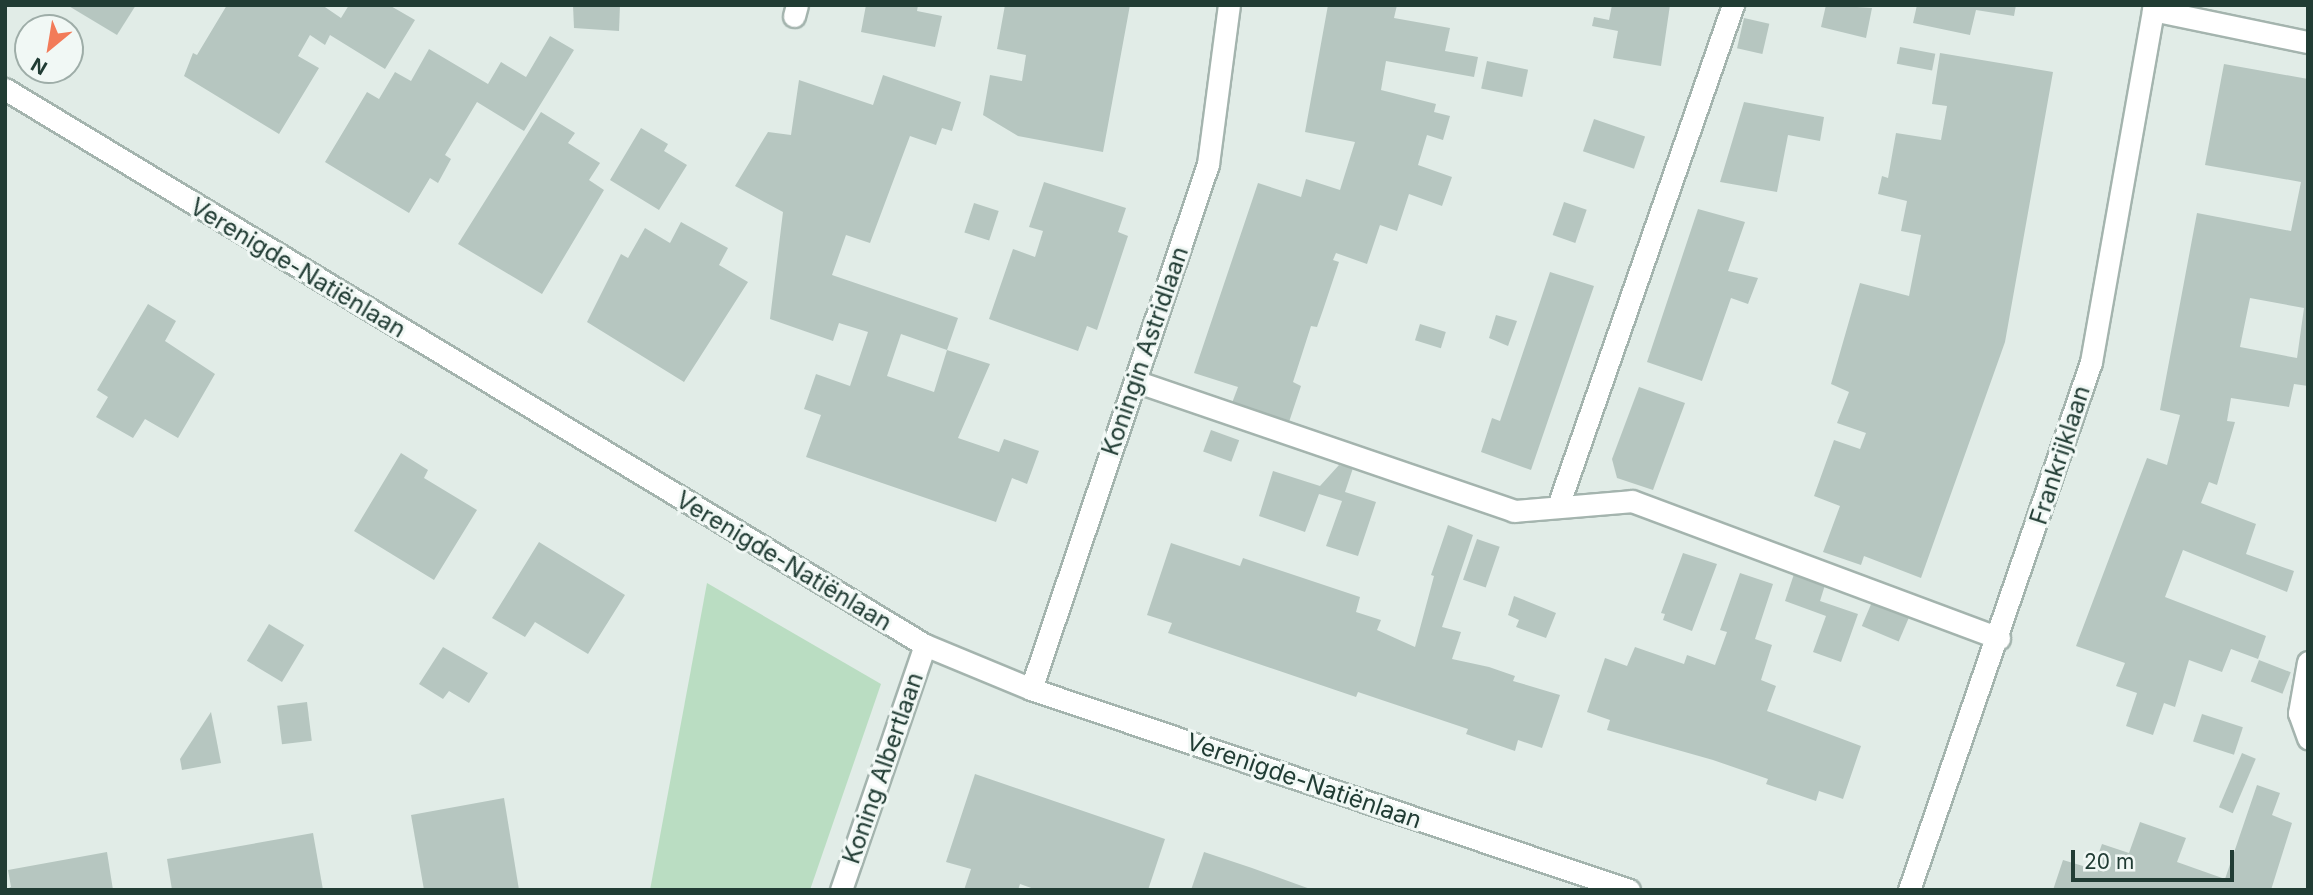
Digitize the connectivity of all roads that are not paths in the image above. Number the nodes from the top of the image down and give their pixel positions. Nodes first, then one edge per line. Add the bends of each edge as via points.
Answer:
1 (1229, 5) edge
2 (1733, 5) edge
3 (2154, 7) edge
4 (2308, 42) edge
5 (5, 89) edge
6 (1135, 381) junction
7 (1558, 506) junction
8 (1999, 638) junction
9 (925, 645) junction
10 (2308, 662) edge
11 (1031, 689) junction
12 (2308, 738) edge
13 (841, 890) edge
14 (1629, 890) edge
15 (1909, 890) edge

1 - 6 street, Koningin Astridlaan via 1208,164
2 - 7 street
3 - 4 street
3 - 8 street, Frankrijklaan via 2091,362
5 - 9 street, Verenigde-Natiënlaan
6 - 7 street via 1514,511
6 - 11 street, Koningin Astridlaan
7 - 8 street via 1632,502
8 - 15 street, Frankrijklaan
9 - 11 street, Verenigde-Natiënlaan
9 - 13 street, Koning Albertlaan
10 - 12 street via 2299,713
11 - 14 street, Verenigde-Natiënlaan

